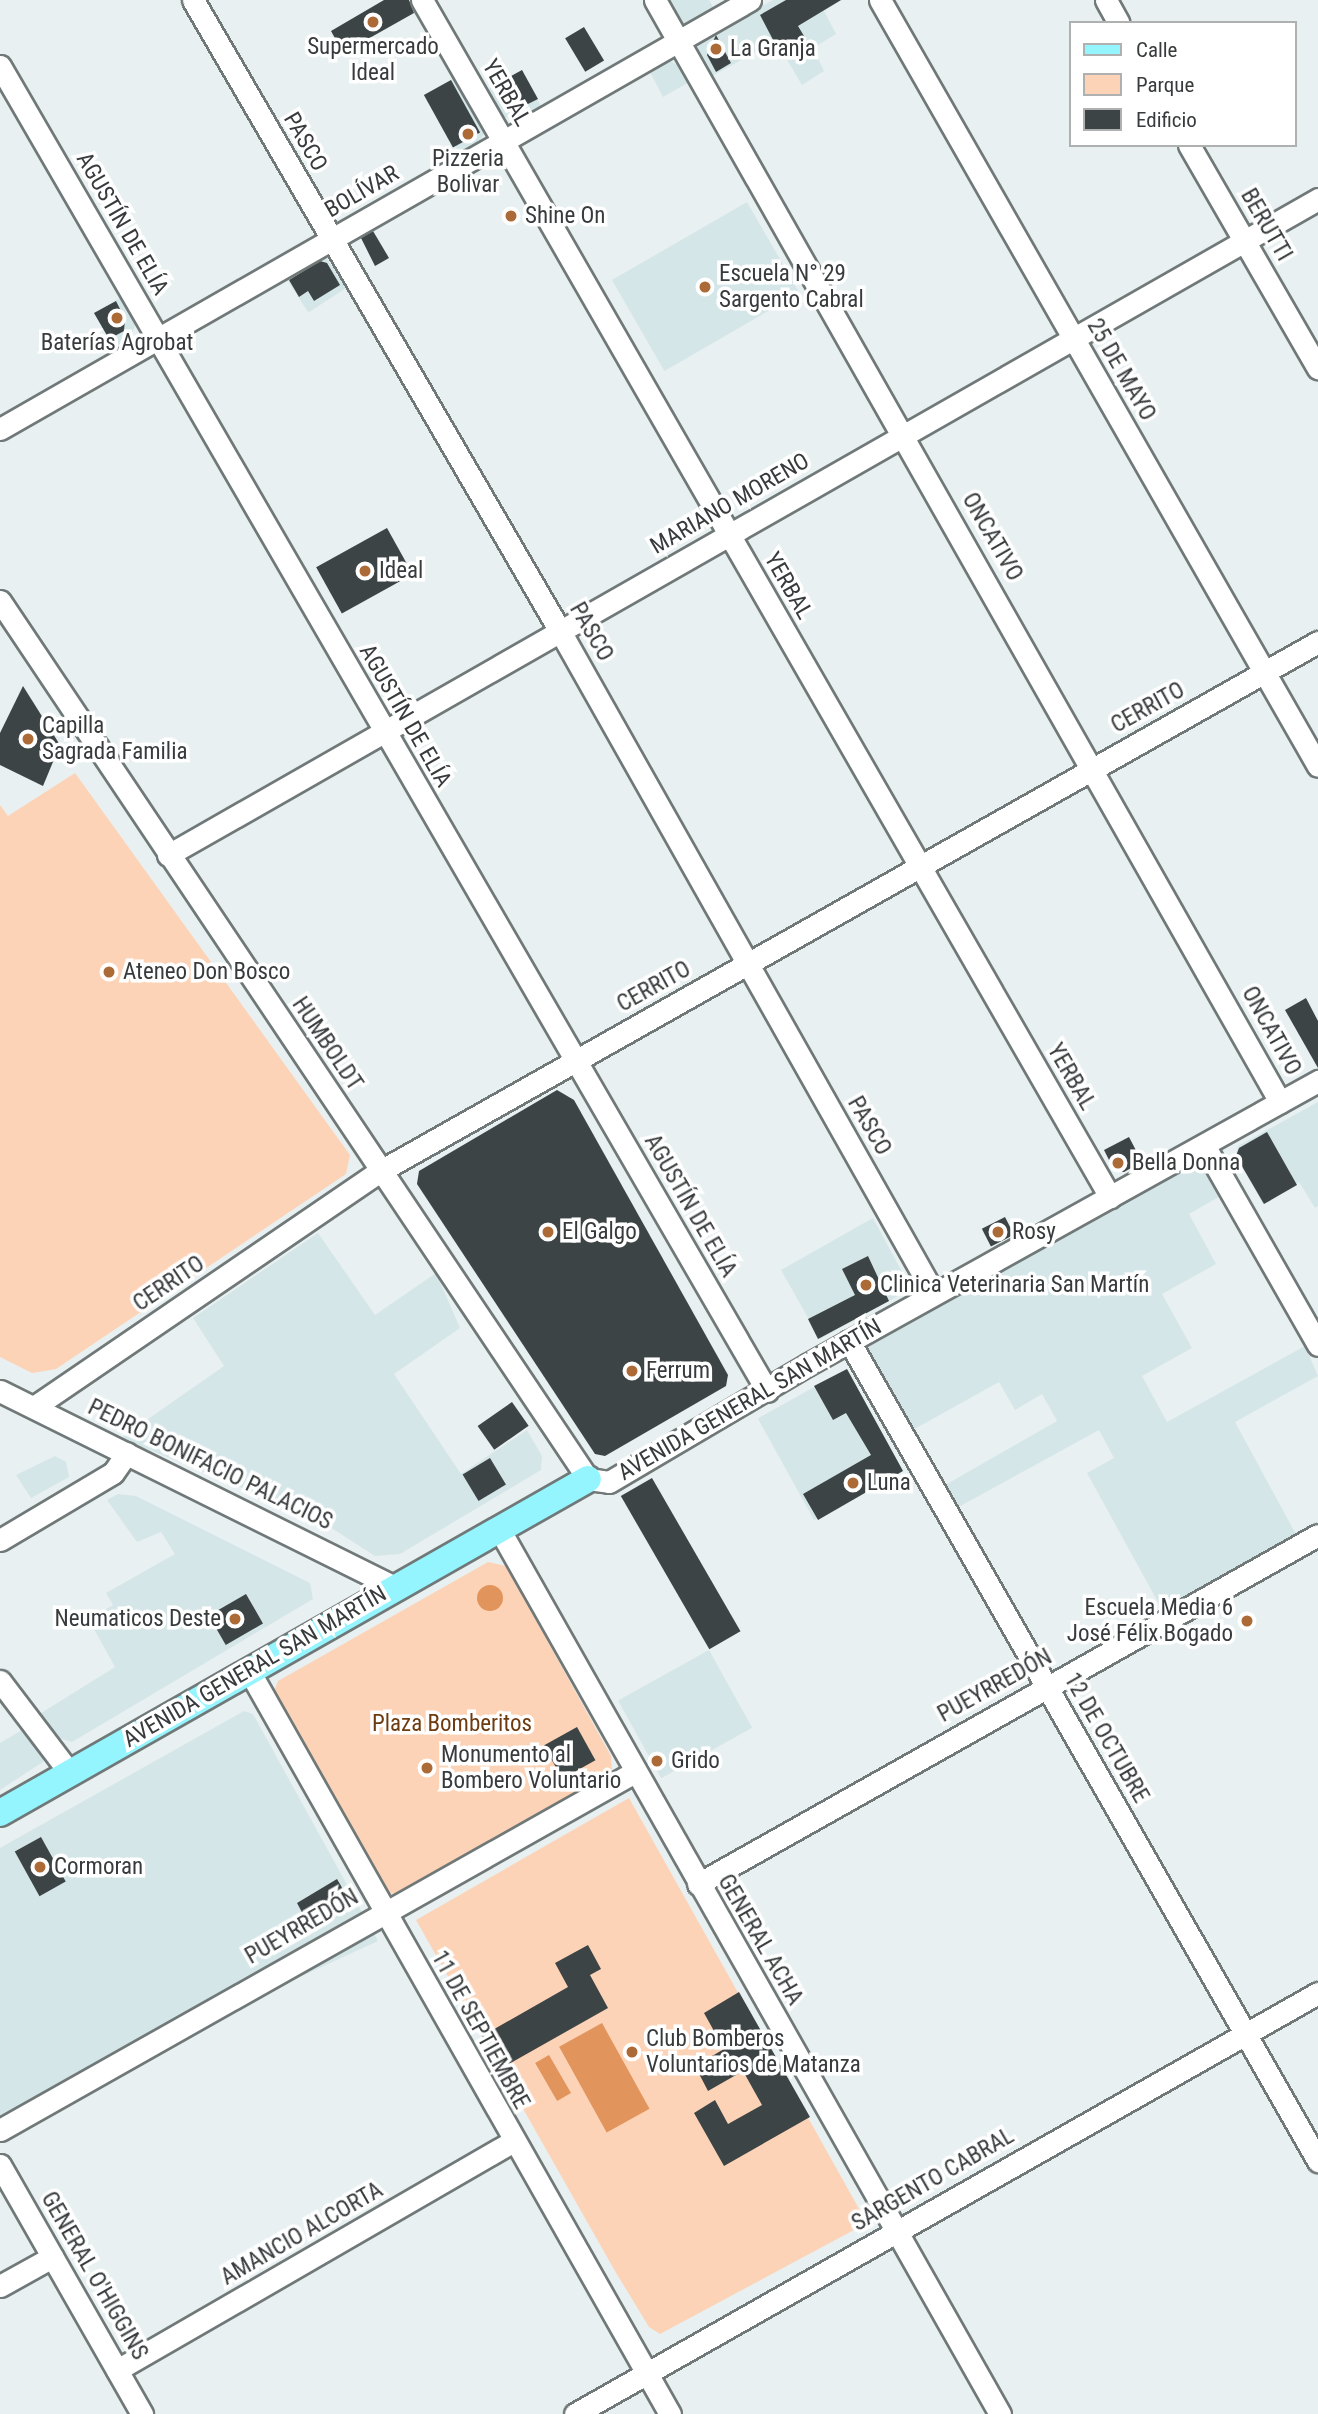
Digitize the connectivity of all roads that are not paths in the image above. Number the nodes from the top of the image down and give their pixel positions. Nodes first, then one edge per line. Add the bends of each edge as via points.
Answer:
1 (193, 0) edge
2 (422, 0) edge
3 (655, 0) edge
4 (750, 0) edge
5 (880, 0) edge
6 (1106, 0) edge
7 (1118, 21) edge
8 (677, 41) junction
9 (0, 66) edge
10 (504, 142) junction
11 (1190, 147) edge
12 (1318, 199) edge
13 (331, 240) junction
14 (1244, 241) junction
15 (157, 337) junction
16 (1073, 338) junction
17 (1318, 368) edge
18 (0, 429) edge
19 (903, 436) junction
20 (728, 535) junction
21 (0, 601) edge
22 (560, 631) junction
23 (1318, 642) edge
24 (1265, 673) junction
25 (384, 732) junction
26 (1318, 766) edge
27 (1094, 768) junction
28 (169, 855) junction
29 (920, 866) junction
30 (747, 965) junction
31 (575, 1061) junction
32 (1318, 1081) edge
33 (1280, 1102) junction
34 (1204, 1145) junction
35 (382, 1170) junction
36 (1110, 1197) junction
37 (934, 1294) junction
38 (849, 1341) junction
39 (1318, 1345) edge
40 (0, 1391) edge
41 (767, 1391) junction
42 (34, 1407) junction
43 (127, 1453) junction
44 (588, 1479) junction
45 (498, 1527) junction
46 (1318, 1535) edge
47 (0, 1540) edge
48 (395, 1587) junction
49 (248, 1669) junction
50 (0, 1681) edge
51 (1046, 1687) junction
52 (69, 1772) junction
53 (633, 1773) junction
54 (0, 1813) edge
55 (698, 1884) junction
56 (383, 1911) junction
57 (1318, 1993) edge
58 (1246, 2033) junction
59 (0, 2130) edge
60 (512, 2142) junction
61 (1318, 2161) edge
62 (0, 2165) edge
63 (895, 2232) junction
64 (52, 2257) junction
65 (0, 2286) edge
66 (117, 2370) junction
67 (646, 2373) junction
68 (142, 2414) edge
69 (575, 2414) edge
70 (670, 2414) edge
71 (1000, 2414) edge

1 - 13 street, PASCO
2 - 10 street, YERBAL
3 - 8 street, ONCATIVO
4 - 8 street, BOLÍVAR
5 - 16 street, 25 DE MAYO
6 - 7 street
8 - 10 street, BOLÍVAR
8 - 19 street, ONCATIVO
9 - 15 street, AGUSTÍN DE ELÍA
10 - 13 street, BOLÍVAR
10 - 20 street, YERBAL
11 - 14 street, BERUTTI
12 - 14 street, MARIANO MORENO
13 - 15 street, BOLÍVAR
13 - 22 street, PASCO
14 - 16 street, MARIANO MORENO
14 - 17 street, BERUTTI
15 - 18 street, BOLÍVAR
15 - 25 street, AGUSTÍN DE ELÍA
16 - 19 street, MARIANO MORENO
16 - 24 street, 25 DE MAYO
19 - 20 street, MARIANO MORENO
19 - 27 street, ONCATIVO
20 - 22 street, MARIANO MORENO
20 - 29 street, YERBAL
21 - 28 street, HUMBOLDT
22 - 25 street, MARIANO MORENO
22 - 30 street, PASCO
23 - 24 street, CERRITO
24 - 26 street, 25 DE MAYO
24 - 27 street, CERRITO
25 - 28 street, MARIANO MORENO
25 - 31 street, AGUSTÍN DE ELÍA
27 - 29 street, CERRITO
27 - 33 street, ONCATIVO
28 - 35 street, HUMBOLDT
29 - 30 street, CERRITO
29 - 36 street, YERBAL
30 - 31 street, CERRITO
30 - 37 street, PASCO
31 - 35 street, CERRITO
31 - 41 street, AGUSTÍN DE ELÍA
32 - 33 street, AVENIDA GENERAL SAN MARTÍN
33 - 34 street, AVENIDA GENERAL SAN MARTÍN
34 - 36 street, AVENIDA GENERAL SAN MARTÍN
34 - 39 street
35 - 42 street, CERRITO
35 - 44 street, HUMBOLDT
36 - 37 street, AVENIDA GENERAL SAN MARTÍN
37 - 38 street, AVENIDA GENERAL SAN MARTÍN
38 - 41 street, AVENIDA GENERAL SAN MARTÍN
38 - 51 street, 12 DE OCTUBRE
40 - 42 street, PEDRO BONIFACIO PALACIOS
41 - 44 street, AVENIDA GENERAL SAN MARTÍN via 609,1482
42 - 43 street, PEDRO BONIFACIO PALACIOS
43 - 47 street via 113,1473
43 - 48 street, PEDRO BONIFACIO PALACIOS
44 - 45 main road, AVENIDA GENERAL SAN MARTÍN
45 - 48 main road, AVENIDA GENERAL SAN MARTÍN
45 - 53 street, GENERAL ACHA
46 - 51 street, PUEYRREDÓN
48 - 49 main road, AVENIDA GENERAL SAN MARTÍN
49 - 52 main road, AVENIDA GENERAL SAN MARTÍN
49 - 56 street, 11 DE SEPTIEMBRE
50 - 52 street
51 - 55 street, PUEYRREDÓN
51 - 58 street, 12 DE OCTUBRE
52 - 54 main road, AVENIDA GENERAL SAN MARTÍN
53 - 55 street, GENERAL ACHA
53 - 56 street, PUEYRREDÓN
55 - 63 street, GENERAL ACHA
56 - 59 street, PUEYRREDÓN
56 - 60 street, 11 DE SEPTIEMBRE
57 - 58 street, SARGENTO CABRAL
58 - 61 street, 12 DE OCTUBRE
58 - 63 street, SARGENTO CABRAL
60 - 66 street, AMANCIO ALCORTA
60 - 67 street, 11 DE SEPTIEMBRE
62 - 64 street, GENERAL O'HIGGINS
63 - 67 street, SARGENTO CABRAL
63 - 71 street, GENERAL ACHA
64 - 65 street
64 - 66 street, GENERAL O'HIGGINS
66 - 68 street, GENERAL O'HIGGINS
67 - 69 street, SARGENTO CABRAL
67 - 70 street, 11 DE SEPTIEMBRE

